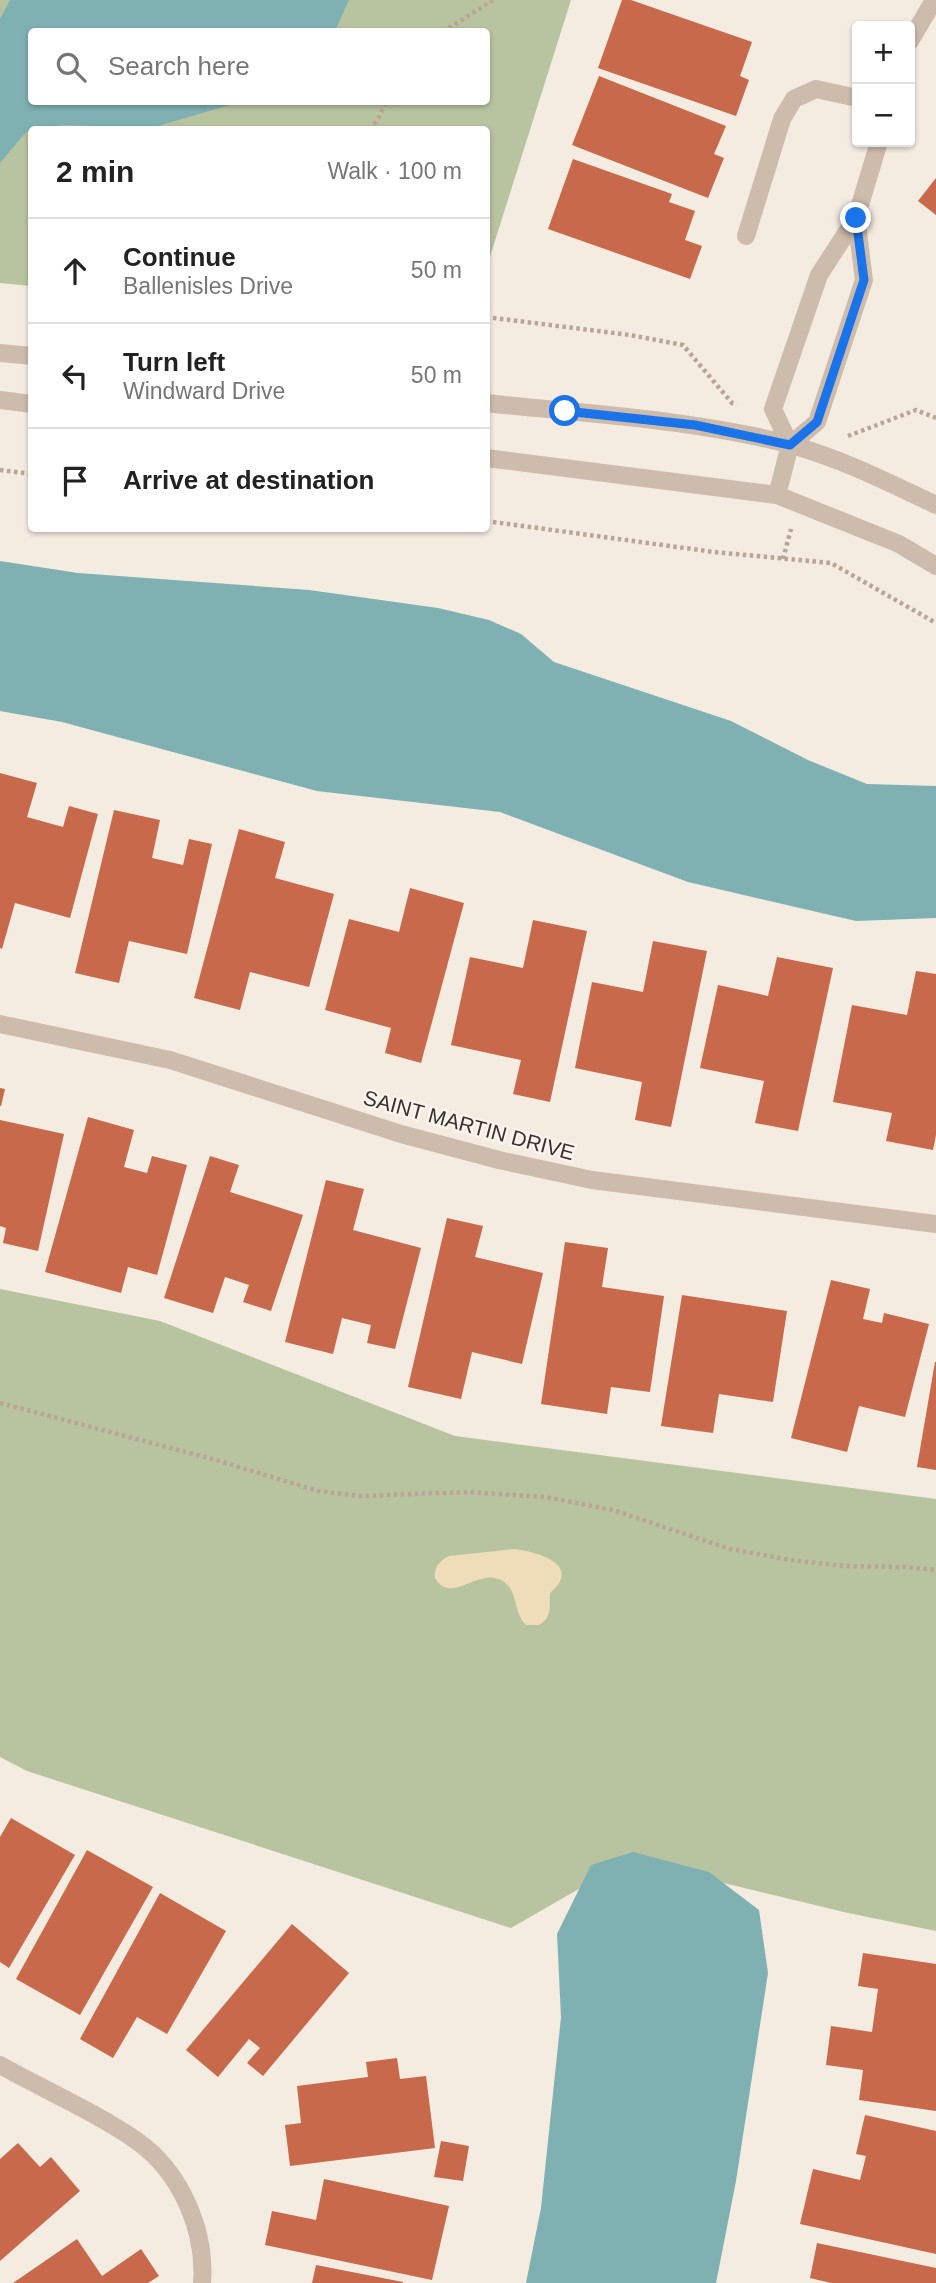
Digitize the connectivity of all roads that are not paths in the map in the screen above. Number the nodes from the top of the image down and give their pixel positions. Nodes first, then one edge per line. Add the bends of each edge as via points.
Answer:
1 (934, 0) edge
2 (915, 32) edge
3 (852, 97) edge
4 (877, 147) edge
5 (856, 218) junction
6 (746, 236) dead end
7 (0, 353) edge
8 (28, 356) edge
9 (0, 400) edge
10 (490, 403) edge
11 (28, 404) edge
12 (790, 445) junction
13 (490, 459) edge
14 (776, 495) junction
15 (936, 505) edge
16 (936, 566) edge
17 (0, 1024) edge
18 (936, 1224) edge
19 (0, 2065) edge
20 (202, 2283) edge

1 - 2 street
3 - 6 street via 816,89 794,99 782,119
4 - 5 street
5 - 12 street via 864,280 817,422
5 - 12 street via 819,275 773,409
7 - 8 street
9 - 11 street
10 - 12 street via 695,425
12 - 14 street
12 - 15 street via 864,471
13 - 14 street
14 - 16 street via 899,544
17 - 18 street, SAINT MARTIN DRIVE via 170,1060 401,1134 499,1160 606,1182
19 - 20 street via 139,2143 165,2168 185,2198 198,2232

